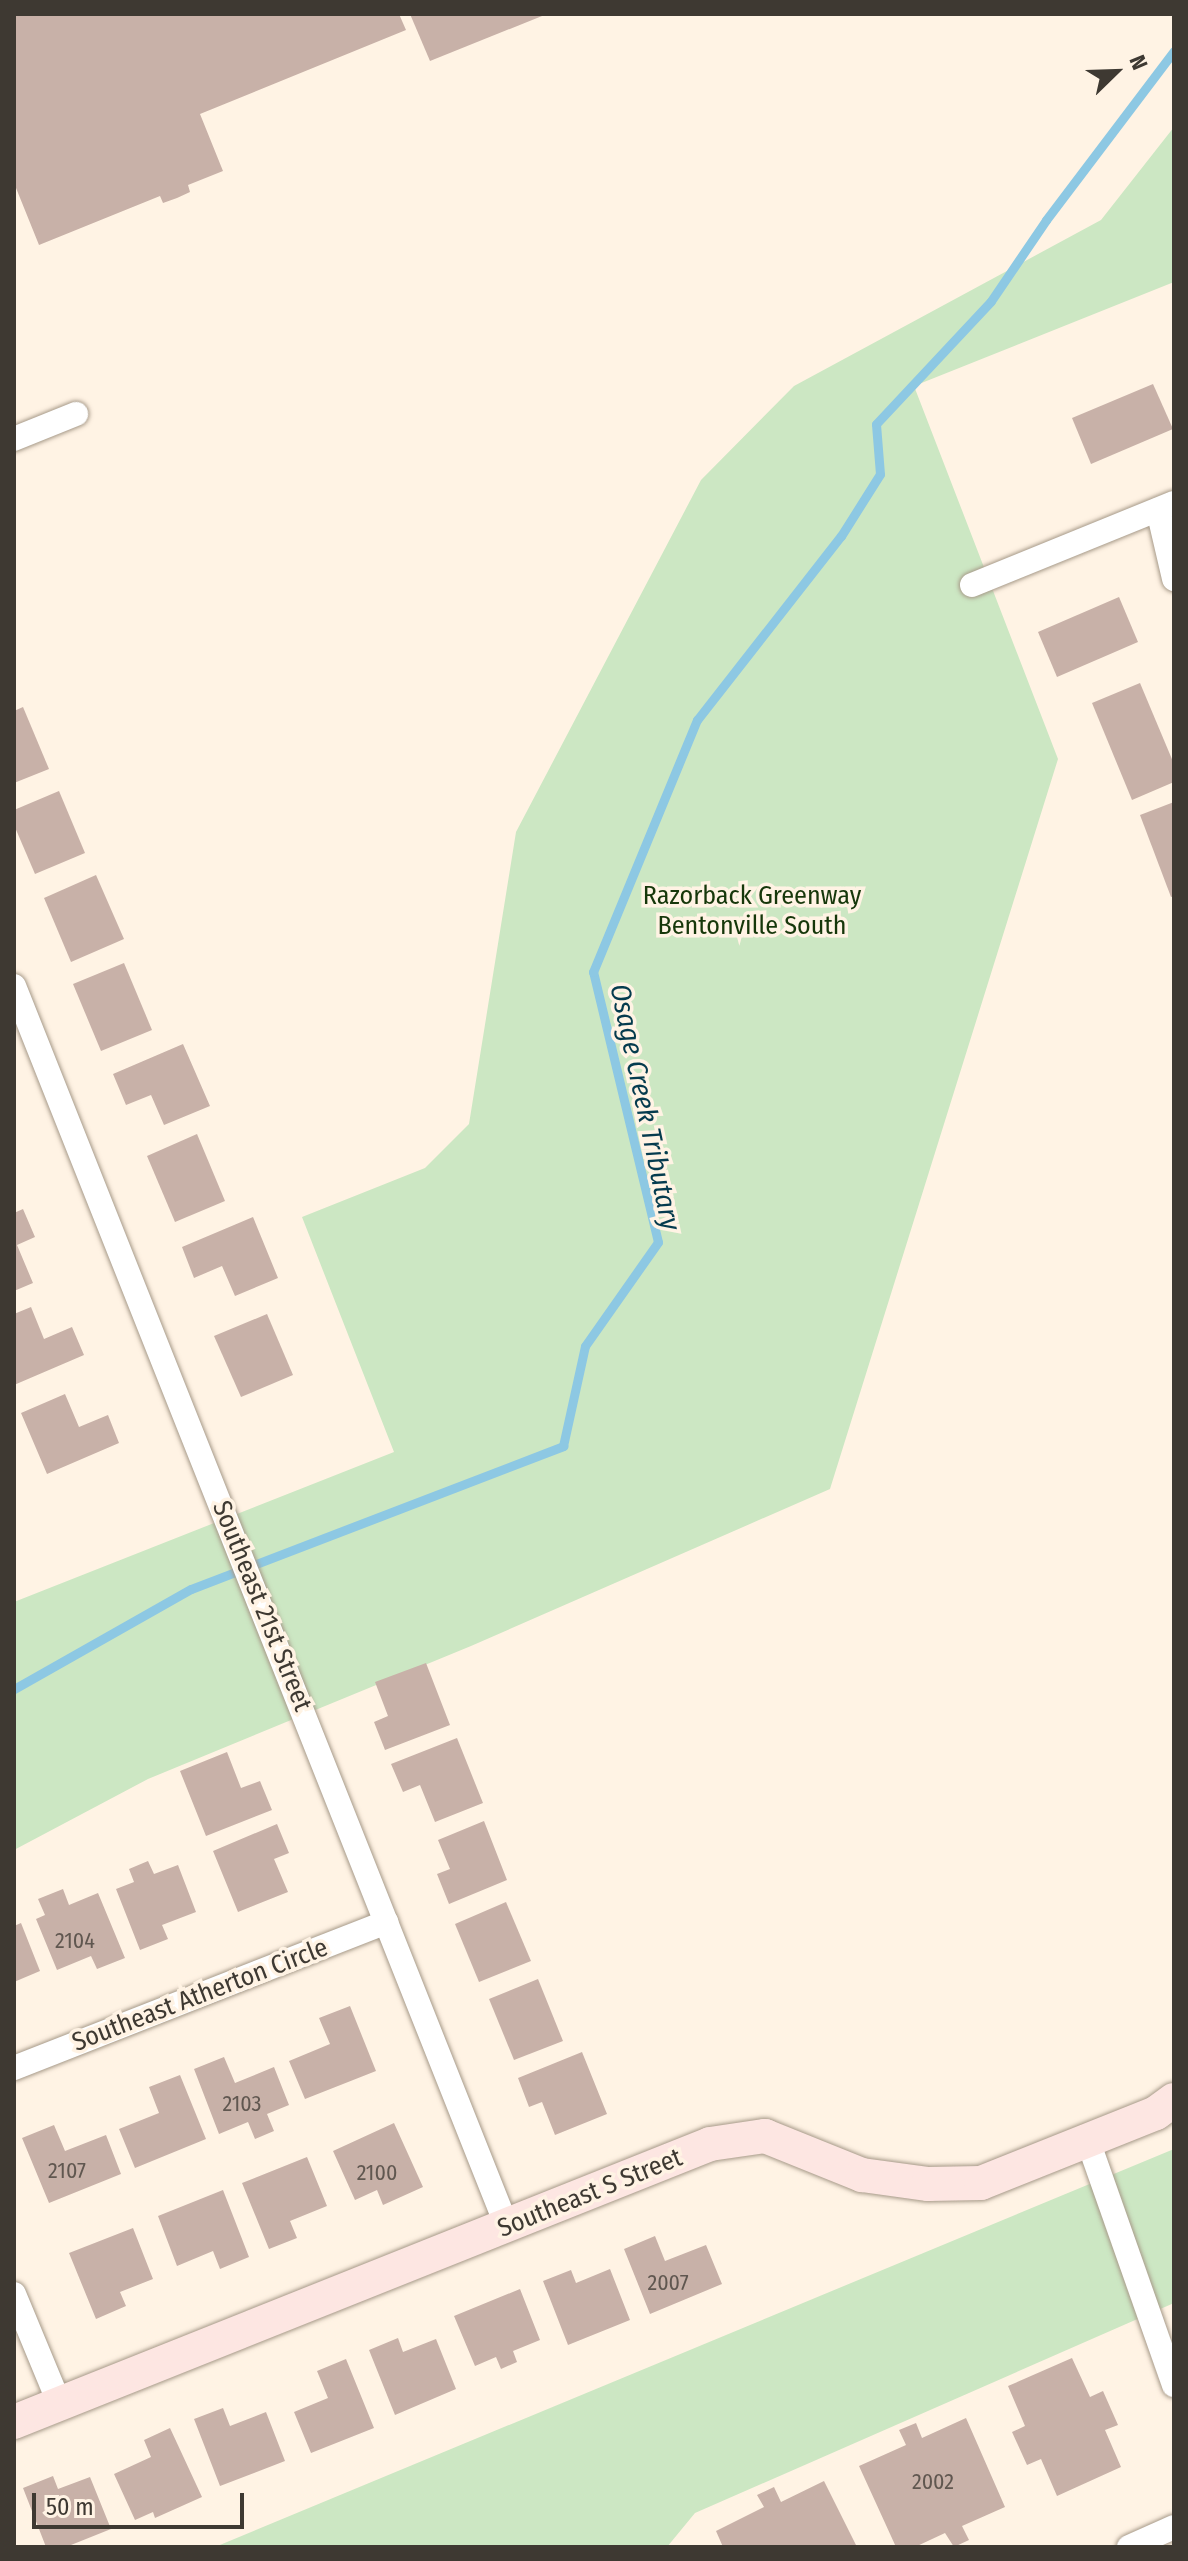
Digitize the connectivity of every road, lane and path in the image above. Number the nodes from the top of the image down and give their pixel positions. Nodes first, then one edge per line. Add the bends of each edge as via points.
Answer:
1 (76, 414) dead end
2 (14, 439) edge
3 (1166, 507) edge
4 (1174, 579) edge
5 (972, 585) dead end
6 (14, 986) edge
7 (386, 1922) junction
8 (14, 2068) edge
9 (1174, 2100) edge
10 (1087, 2138) junction
11 (507, 2227) junction
12 (14, 2294) edge
13 (1174, 2385) edge
14 (60, 2405) junction
15 (14, 2422) edge
16 (1174, 2527) edge
17 (1129, 2547) edge

1 - 2 street
3 - 4 street
3 - 5 street
6 - 7 street, Southeast 21st Street
7 - 8 street, Southeast Atherton Circle
7 - 11 street, Southeast 21st Street
9 - 10 street, Southeast S Street via 1156,2113
10 - 11 street, Southeast S Street via 981,2183 928,2184 862,2175 765,2136 710,2144
10 - 13 street
11 - 14 street, Southeast S Street
12 - 14 street
14 - 15 street, Southeast S Street
16 - 17 street

